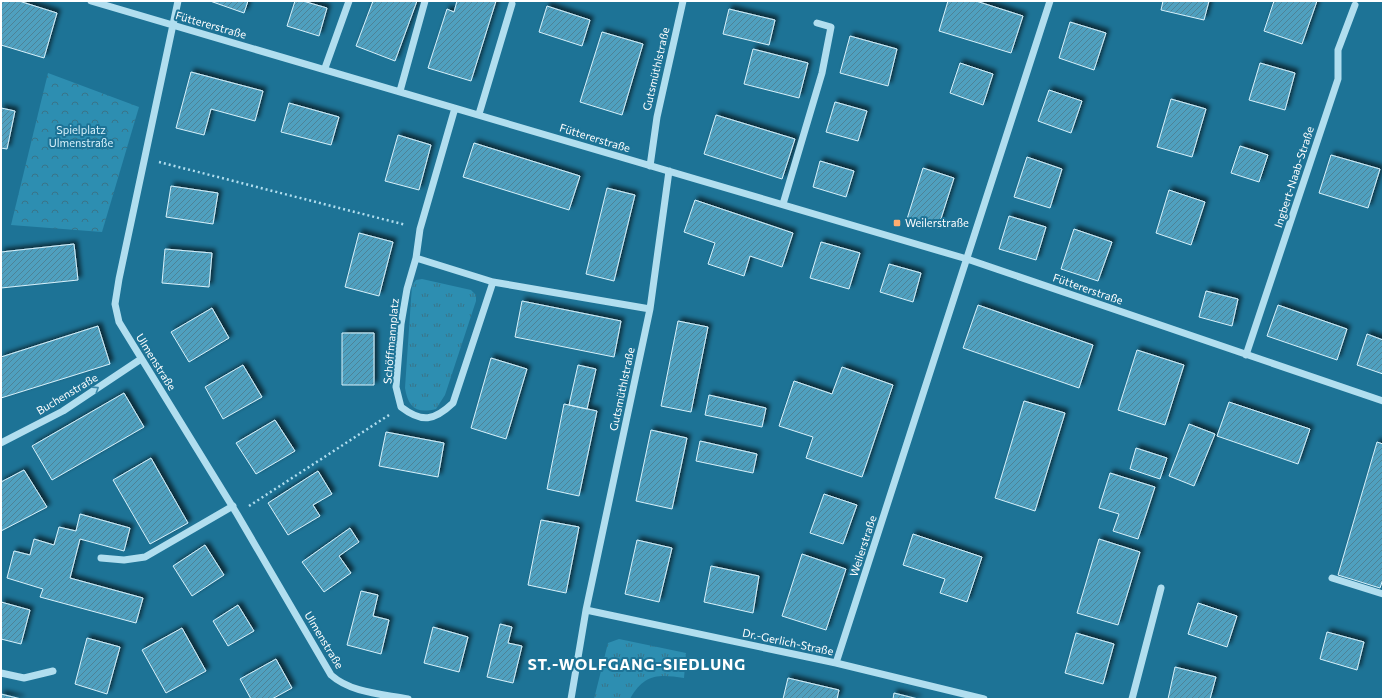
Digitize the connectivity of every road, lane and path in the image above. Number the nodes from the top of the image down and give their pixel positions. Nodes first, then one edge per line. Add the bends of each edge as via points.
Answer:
1 (91, 1) edge
2 (178, 1) edge
3 (349, 1) edge
4 (425, 1) edge
5 (683, 1) edge
6 (1050, 1) edge
7 (512, 4) dead end
8 (1355, 5) dead end
9 (817, 23) dead end
10 (172, 26) junction
11 (325, 68) junction
12 (400, 91) junction
13 (455, 108) junction
14 (479, 114) junction
15 (145, 158) junction
16 (650, 166) junction
17 (669, 171) junction
18 (783, 204) junction
19 (420, 229) junction
20 (416, 258) junction
21 (967, 259) junction
22 (493, 282) junction
23 (650, 309) junction
24 (1246, 355) junction
25 (141, 359) junction
26 (1383, 401) edge
27 (401, 407) junction
28 (1, 443) edge
29 (233, 506) junction
30 (237, 514) junction
31 (101, 558) dead end
32 (1332, 578) dead end
33 (1162, 588) dead end
34 (1383, 594) edge
35 (586, 610) junction
36 (836, 663) junction
37 (53, 671) dead end
38 (1, 673) edge
39 (408, 699) edge
40 (571, 699) edge
41 (984, 699) edge
42 (1132, 699) edge

1 - 10 street, Füttererstraße
2 - 10 street, Ulmenstraße
3 - 11 street
4 - 12 street
5 - 16 street, Gutsmüthlstraße via 656,117
6 - 21 street, Weilerstraße
7 - 14 street
8 - 24 street, Ingbert-Naab-Straße via 1338,50 1338,79
9 - 18 street via 831,27 822,73
10 - 11 street, Füttererstraße
10 - 15 street, Ulmenstraße
11 - 12 street, Füttererstraße
12 - 13 street, Füttererstraße
13 - 14 street, Füttererstraße
13 - 19 street, Schöffmannplatz
14 - 16 street, Füttererstraße
15 - 19 path
15 - 25 street, Ulmenstraße via 115,304 119,322
16 - 17 street, Füttererstraße
17 - 18 street, Füttererstraße
17 - 23 street, Gutsmüthlstraße
18 - 21 street, Füttererstraße
19 - 20 street, Schöffmannplatz
20 - 22 street
20 - 27 street, Schöffmannplatz via 401,324 396,387
21 - 24 street, Füttererstraße
21 - 36 street, Weilerstraße
22 - 23 street
22 - 27 street via 454,403 443,413 430,419 413,416
23 - 35 street, Gutsmüthlstraße
24 - 26 street, Füttererstraße
28 -> 25 street, Buchenstraße via 64,411
25 - 29 street, Ulmenstraße
27 - 30 path
29 - 30 street, Ulmenstraße
29 - 31 street via 145,557 124,560
30 - 39 street, Ulmenstraße via 331,675 351,688
32 - 34 street
33 - 42 street
35 - 36 street, Dr.-Gerlich-Straße
35 - 40 street, Gutsmüthlstraße
36 - 41 street, Dr.-Gerlich-Straße
37 - 38 street via 24,678

